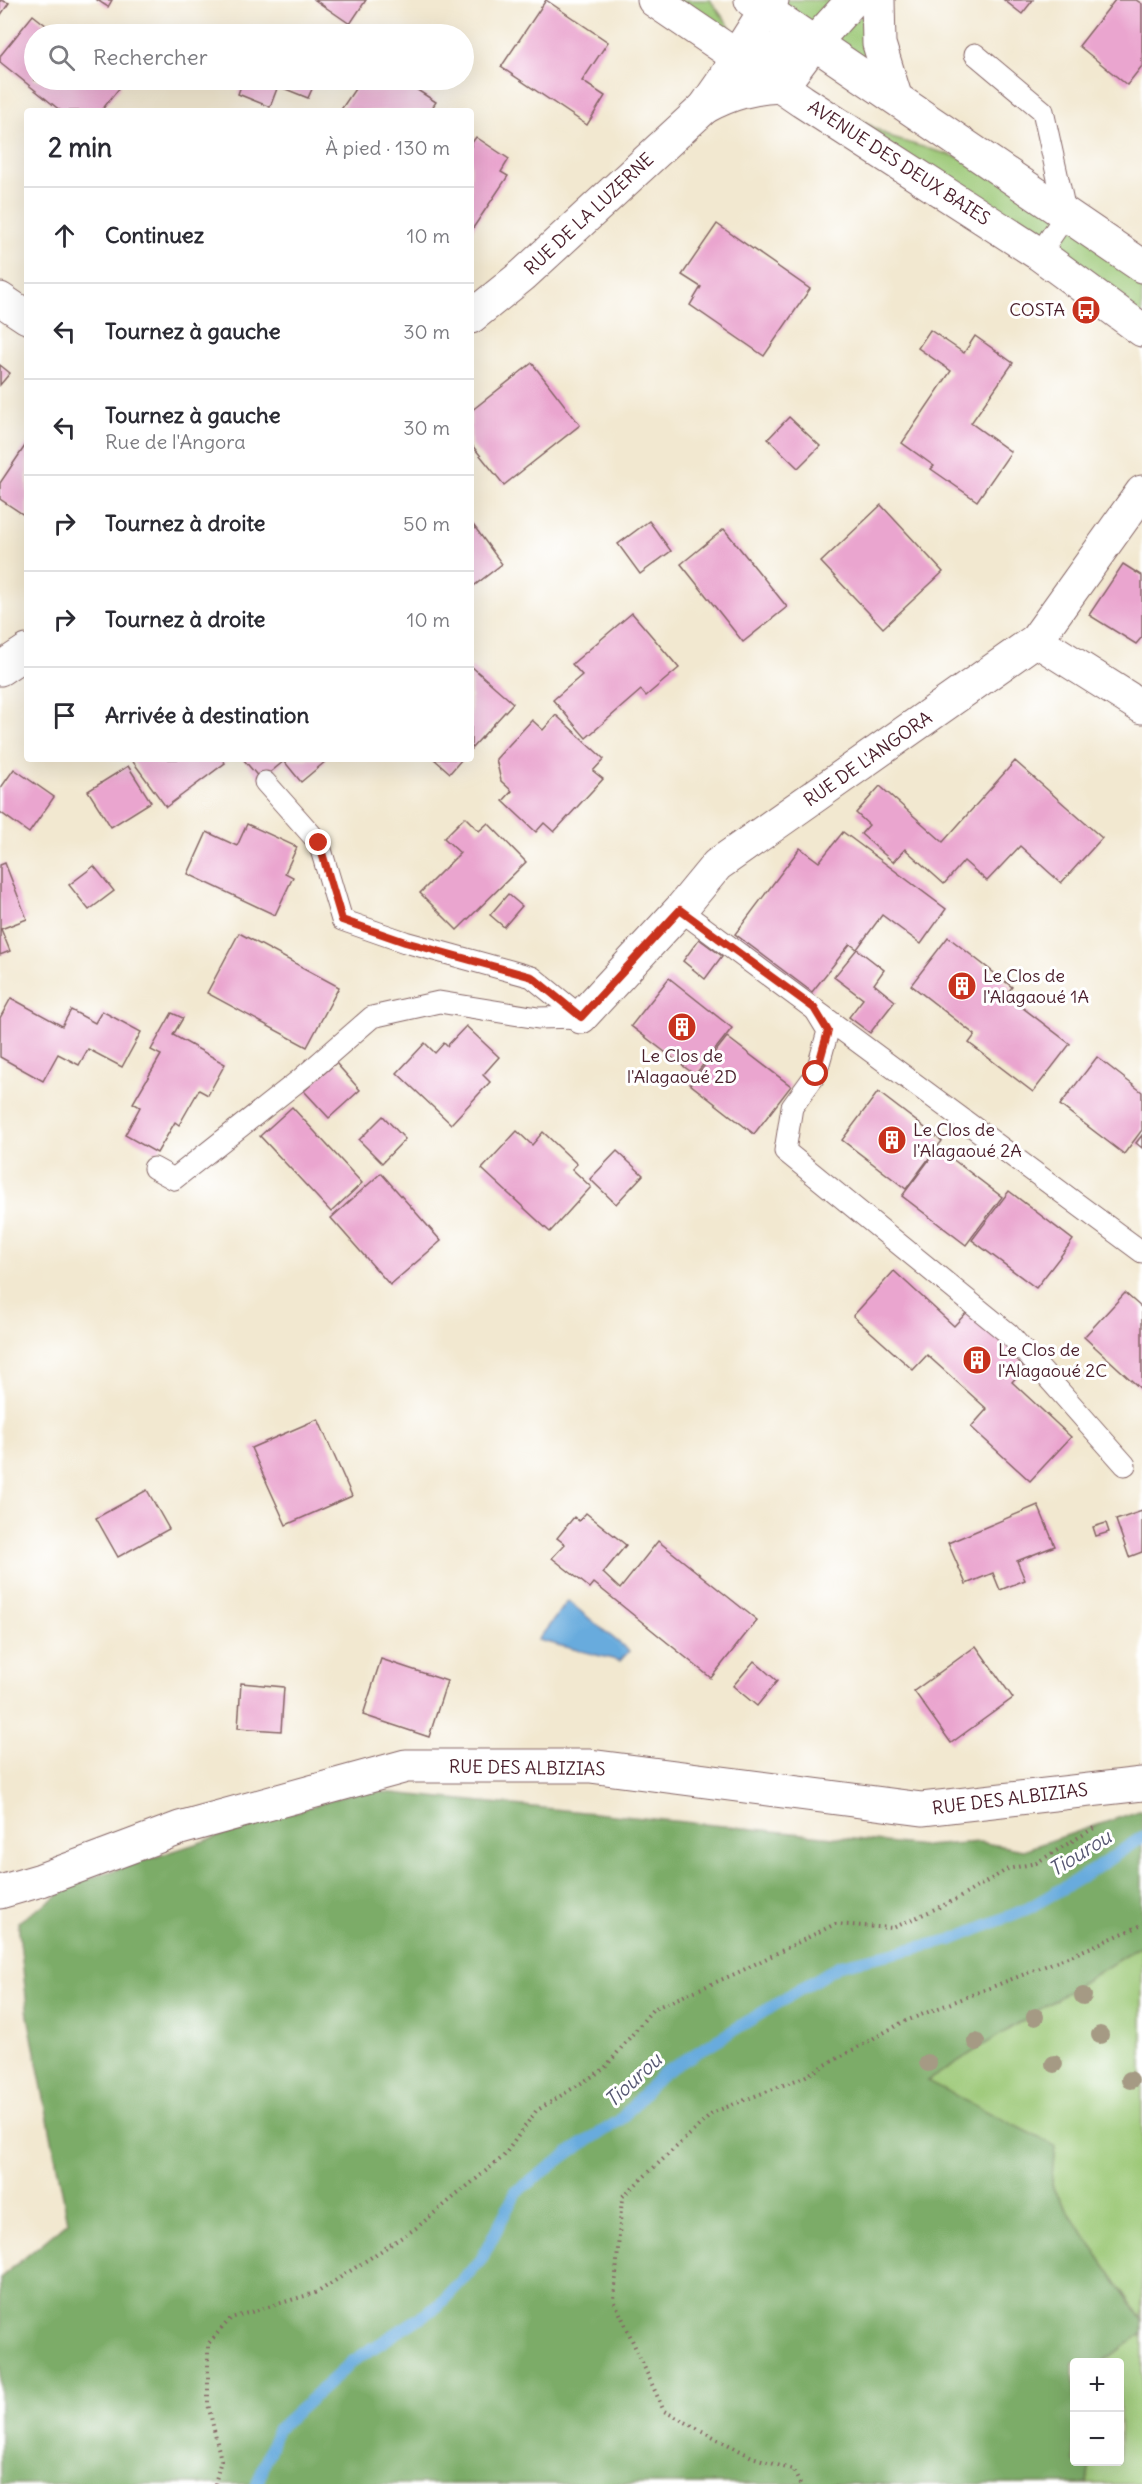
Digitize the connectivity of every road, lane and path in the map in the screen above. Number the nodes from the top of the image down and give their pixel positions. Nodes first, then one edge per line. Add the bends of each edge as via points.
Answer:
1 (654, 0) edge
2 (853, 0) edge
3 (878, 0) edge
4 (762, 3) edge
5 (814, 43) junction
6 (975, 54) dead end
7 (737, 55) junction
8 (782, 86) junction
9 (895, 96) junction
10 (705, 107) junction
11 (1066, 215) junction
12 (1039, 254) junction
13 (1142, 266) edge
14 (0, 299) edge
15 (24, 315) edge
16 (474, 315) edge
17 (1142, 330) edge
18 (1142, 492) edge
19 (1036, 640) junction
20 (24, 653) edge
21 (0, 669) edge
22 (1142, 706) edge
23 (266, 782) dead end
24 (680, 910) junction
25 (814, 1008) junction
26 (581, 1017) junction
27 (154, 1168) dead end
28 (1142, 1252) edge
29 (1125, 1465) dead end
30 (1142, 1784) edge
31 (1100, 1824) dead end
32 (0, 1892) edge
33 (1142, 1925) edge
34 (215, 2484) edge
35 (800, 2484) edge

1 - 7 street, AVENUE DES DEUX BAIES
2 - 5 street
3 - 9 street via 879,44
4 - 5 street
4 - 7 street, RUE DE LA LUZERNE
5 - 7 street
5 - 8 street
5 - 9 street
6 - 11 lane via 1043,111
7 - 8 street, AVENUE DES DEUX BAIES
7 - 10 street, RUE DE LA LUZERNE
8 - 10 street, RUE DE LA LUZERNE via 755,87 729,94
8 - 12 street, AVENUE DES DEUX BAIES
9 - 11 street
10 - 16 street, RUE DE LA LUZERNE via 523,275
11 - 12 lane
11 - 13 street
12 - 17 street, AVENUE DES DEUX BAIES
14 - 15 street
18 - 19 street, RUE DE L'ANGORA
19 - 22 street
19 - 24 street, RUE DE L'ANGORA via 717,864
20 - 21 street
23 - 26 lane via 319,843 342,920 532,977
24 - 25 lane
24 - 26 street, RUE DE L'ANGORA
25 - 28 lane
25 - 29 lane via 828,1031 816,1074 792,1107 785,1151 1009,1334
26 - 27 lane via 538,1018 439,1002 372,1017 174,1179
30 - 32 street, RUE DES ALBIZIAS via 922,1809 590,1766 406,1766 180,1828
31 - 34 path via 1036,1863 1008,1869 957,1899 893,1928 835,1924 653,2009 604,2069 536,2111 503,2157 416,2228 318,2292 231,2318 208,2344 208,2404 221,2460
33 - 35 path via 903,2022 804,2077 714,2112 622,2197 614,2300 664,2411 752,2457 793,2470

